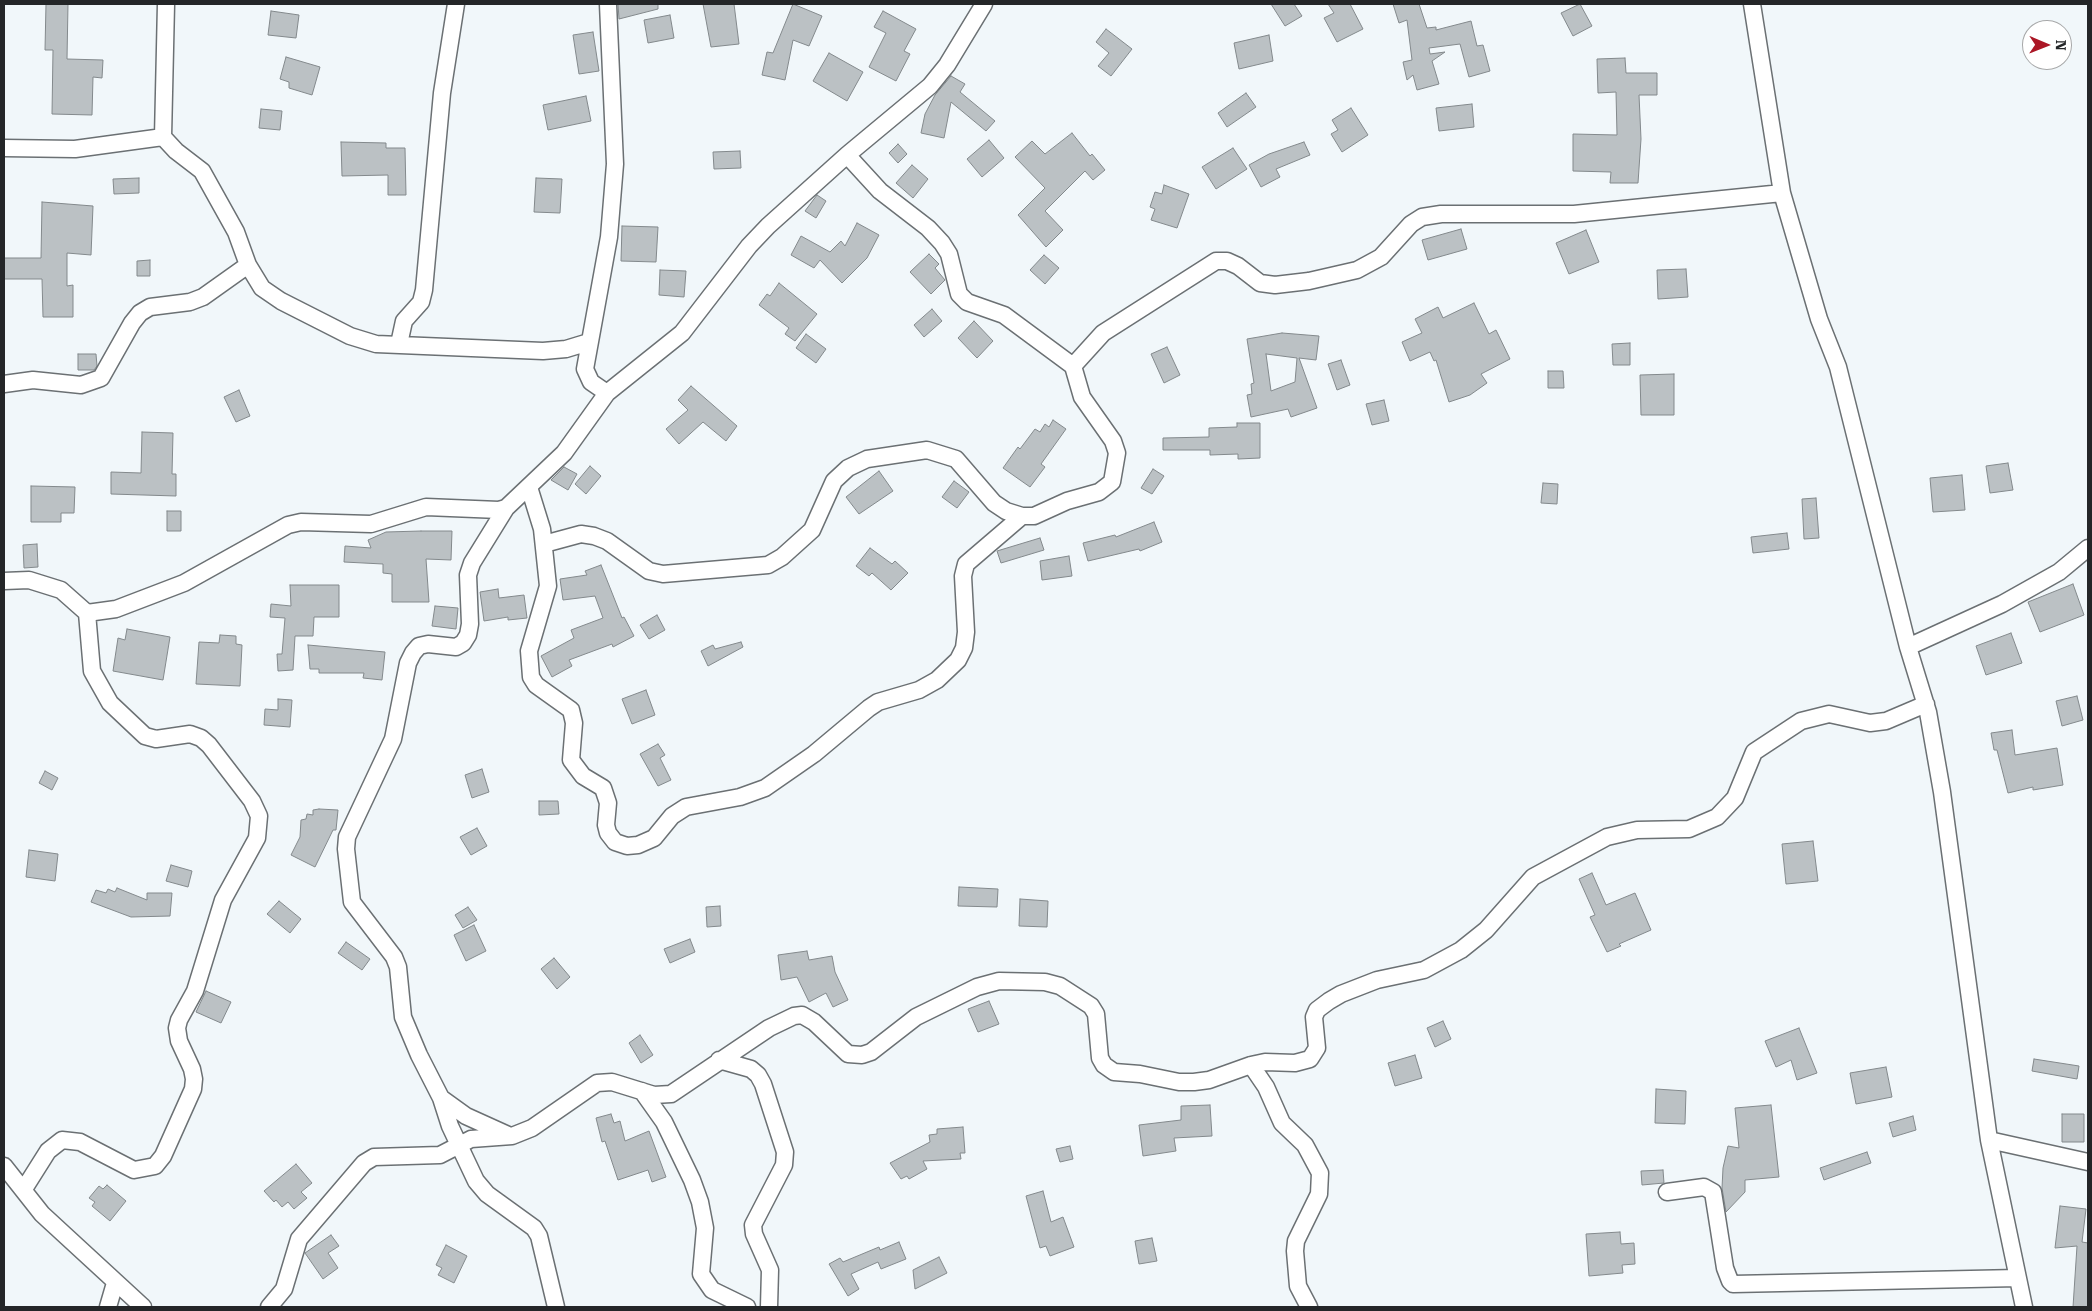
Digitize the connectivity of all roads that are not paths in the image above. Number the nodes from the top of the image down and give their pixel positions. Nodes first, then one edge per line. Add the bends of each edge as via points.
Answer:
1 (166, 4) edge
2 (456, 4) edge
3 (608, 4) edge
4 (984, 4) edge
5 (1752, 4) edge
6 (163, 137) junction
7 (4, 148) edge
8 (847, 155) junction
9 (1782, 193) junction
10 (248, 265) junction
11 (589, 342) junction
12 (399, 344) junction
13 (1073, 366) junction
14 (4, 384) edge
15 (607, 393) junction
16 (529, 487) junction
17 (506, 508) junction
18 (1022, 516) junction
19 (544, 544) junction
20 (2088, 548) edge
21 (4, 581) edge
22 (87, 613) junction
23 (1908, 647) junction
24 (1926, 704) junction
25 (719, 1060) junction
26 (1251, 1065) junction
27 (642, 1091) junction
28 (441, 1098) junction
29 (512, 1136) junction
30 (1989, 1140) junction
31 (458, 1146) junction
32 (2088, 1162) edge
33 (4, 1166) edge
34 (24, 1189) junction
35 (1667, 1192) dead end
36 (2018, 1278) junction
37 (115, 1283) junction
38 (108, 1307) edge
39 (143, 1307) edge
40 (269, 1307) edge
41 (556, 1307) edge
42 (747, 1307) edge
43 (769, 1307) edge
44 (1309, 1307) edge
45 (2024, 1307) edge

1 - 6 street
2 - 12 street via 442,94 424,290 421,302 404,321
3 - 11 street via 615,164 609,237
4 - 8 street via 947,65 930,86
5 - 9 street
6 - 7 street via 75,149
6 - 10 street via 202,171 236,232
8 - 13 street via 880,191 942,242 949,254 959,294 966,302 1004,316
8 - 15 street via 749,246 682,333
9 - 13 street via 1574,214 1432,215 1411,224 1381,258 1358,270 1292,283 1260,283 1238,266 1216,261 1103,333
9 - 23 street via 1819,319 1838,367
10 - 12 street via 262,288 281,301 363,341
10 - 14 street via 203,297 190,302 150,307 140,313 101,378 80,385 33,380
11 - 12 street via 544,351
11 - 15 street via 586,376
13 - 18 street via 1082,396 1113,441 1117,453 1112,482 1098,492 1034,516
15 - 16 street via 564,453
16 - 17 street
16 - 19 street
17 - 22 street via 426,507 371,524 300,522 288,525 184,583 123,607
17 - 28 street via 468,575 468,635 456,647 428,644 413,653 408,663 393,739 347,837 346,860 352,902 394,957 404,1017
18 - 19 street via 994,503 956,459 927,450 867,459 848,468 834,481 812,530 768,565 663,574 649,571 594,536 581,534
18 - 19 street via 966,564 963,576 964,648 958,660 937,680 919,690 878,702 766,788 751,795 678,811 654,838 627,846 615,842 608,833 608,803 603,788 583,776 571,760 574,723 571,710 536,685 530,676 529,651 548,594
20 - 23 street via 2059,572 2002,604
21 - 22 street via 28,580 61,590
22 - 34 street via 92,671 110,703 145,736 156,739 190,734 209,745 252,801 259,816 257,838 223,900 195,991 179,1020 179,1041 192,1069 193,1088 163,1156 155,1166 134,1170 80,1142 62,1140 48,1151
23 - 24 street
24 - 26 street via 1886,721 1863,722 1828,714 1801,721 1754,752 1735,798 1717,817 1689,829 1637,830 1606,837 1533,877 1486,930 1461,950 1424,970 1377,980 1328,1001 1314,1017 1317,1048 1310,1059
24 - 30 street via 1942,792
25 - 26 street via 775,1024 802,1015 848,1054 862,1055 871,1052 908,1022 963,993 986,984 1017,982 1054,983 1087,1002 1096,1014 1100,1058 1114,1072 1194,1082
25 - 27 street via 671,1094 654,1095
25 - 43 street via 751,1069 758,1075 785,1152 784,1165 753,1225 770,1270
26 - 44 street via 1266,1087 1282,1123 1305,1145 1320,1173 1319,1194 1296,1241 1295,1252 1298,1286
27 - 29 street via 612,1082 597,1083 532,1128
27 - 42 street via 664,1122 700,1202 704,1228 701,1274 712,1290
28 - 29 street via 466,1116
28 - 31 street
29 - 31 street via 480,1137
30 - 32 street
30 - 36 street
31 - 40 street via 440,1155 380,1155 364,1163 299,1239 284,1288
31 - 41 street via 476,1181 487,1194 534,1228 540,1236
33 - 34 street
34 - 37 street via 42,1214
35 - 36 street via 1704,1187 1713,1192 1725,1268 1733,1284
36 - 45 street
37 - 38 street
37 - 39 street

